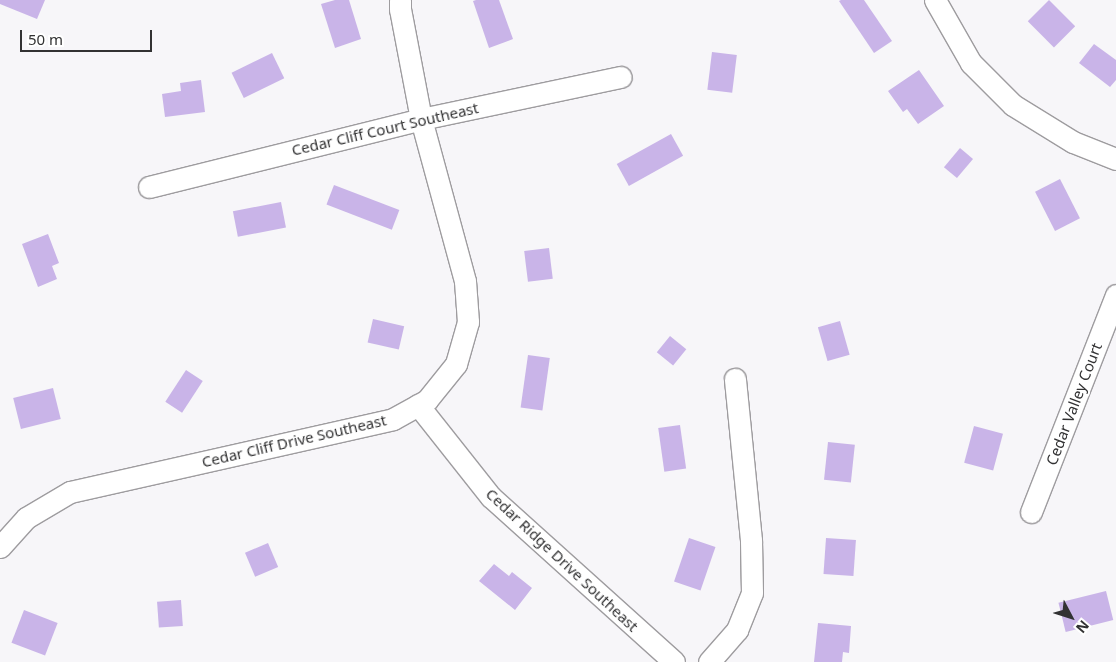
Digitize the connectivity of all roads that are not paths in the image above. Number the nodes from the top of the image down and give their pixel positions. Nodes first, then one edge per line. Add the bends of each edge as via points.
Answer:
1 (400, 0) edge
2 (935, 0) edge
3 (621, 77) dead end
4 (421, 119) junction
5 (1116, 159) edge
6 (149, 187) dead end
7 (1116, 295) edge
8 (735, 379) dead end
9 (418, 405) junction
10 (1031, 512) dead end
11 (0, 547) edge
12 (674, 662) edge
13 (709, 662) edge

1 - 4 street, Cedar Cliff Drive Southeast
2 - 5 street via 972,63 1012,105 1073,142
3 - 4 street, Cedar Cliff Court Southeast
4 - 6 street, Cedar Cliff Court Southeast
4 - 9 street, Cedar Cliff Drive Southeast via 465,281 468,322 456,364 427,400
7 - 10 street, Cedar Valley Court
8 - 13 street via 752,540 752,593 737,630
9 - 11 street, Cedar Cliff Drive Southeast via 393,419 70,492 26,518
9 - 12 street, Cedar Ridge Drive Southeast via 491,497

